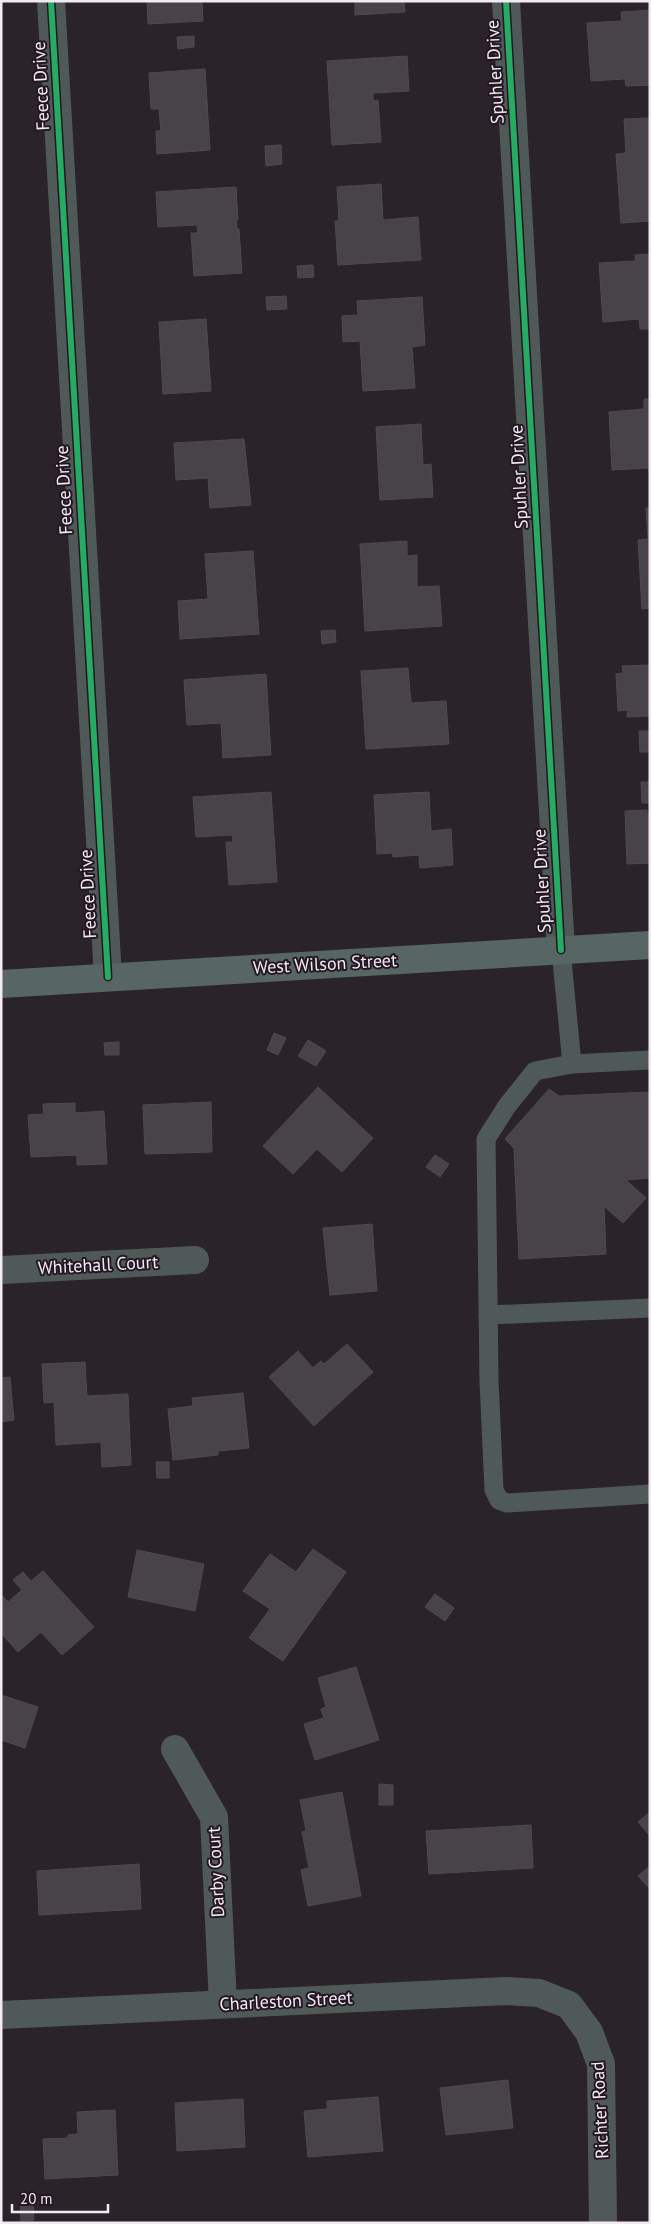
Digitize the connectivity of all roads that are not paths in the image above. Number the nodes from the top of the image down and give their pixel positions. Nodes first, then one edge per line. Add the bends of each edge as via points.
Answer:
1 (51, 1) edge
2 (506, 1) edge
3 (650, 945) edge
4 (561, 950) junction
5 (108, 977) junction
6 (1, 984) edge
7 (650, 1060) edge
8 (572, 1064) junction
9 (195, 1260) dead end
10 (1, 1270) edge
11 (650, 1308) edge
12 (488, 1315) junction
13 (650, 1494) edge
14 (175, 1750) dead end
15 (223, 2004) junction
16 (569, 2004) joint
17 (1, 2015) edge
18 (602, 2223) edge

1 - 5 street, Feece Drive
2 - 4 street, Spuhler Drive
3 - 4 main road, West Wilson Street
4 - 5 main road, West Wilson Street
4 - 8 lane
5 - 6 main road, West Wilson Street
7 - 8 lane
8 - 12 lane via 535,1072 507,1106 486,1139
9 - 10 street, Whitehall Court
11 - 12 lane
12 - 13 lane via 494,1490 498,1500 508,1503
14 - 15 street, Darby Court via 214,1817
15 - 16 street, Charleston Street via 506,1991 539,1993
15 - 17 street, Charleston Street
16 - 18 street, Richter Road via 589,2032 600,2064

